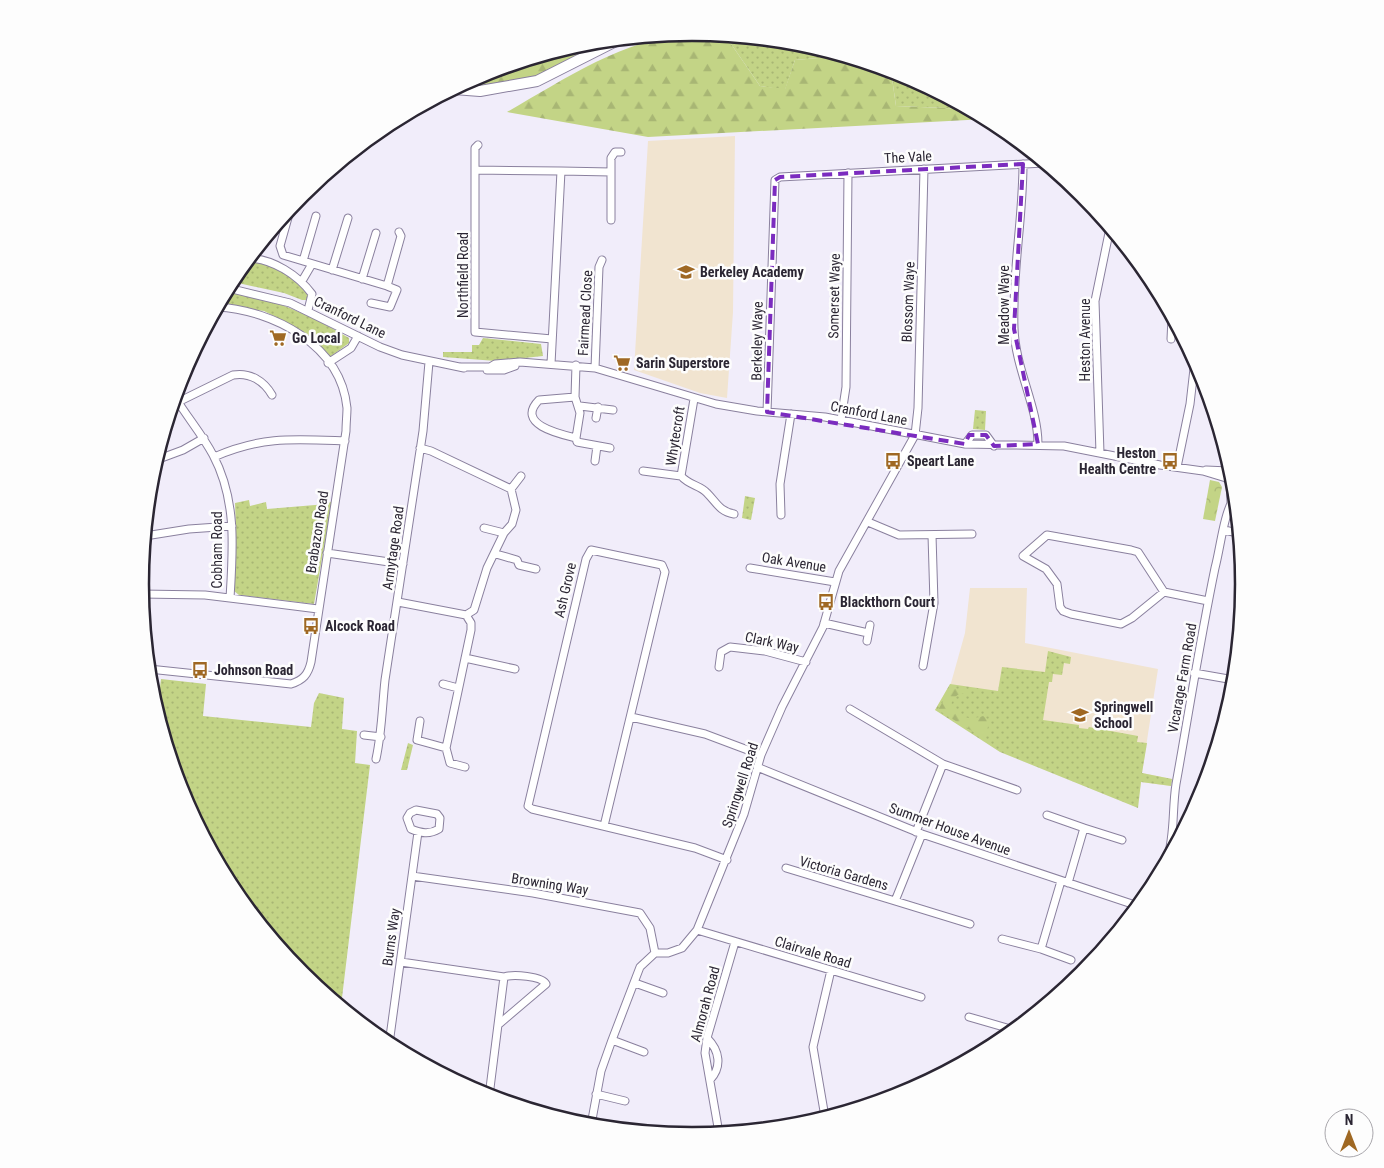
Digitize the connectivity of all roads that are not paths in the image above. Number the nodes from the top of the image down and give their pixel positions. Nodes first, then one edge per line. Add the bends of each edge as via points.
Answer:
1 (599, 50) edge
2 (468, 90) edge
3 (478, 145) dead end
4 (621, 152) dead end
5 (1035, 163) edge
6 (1023, 164) junction
7 (924, 169) junction
8 (476, 170) junction
9 (560, 171) junction
10 (611, 172) junction
11 (848, 173) junction
12 (775, 180) joint
13 (316, 216) dead end
14 (348, 218) dead end
15 (611, 220) dead end
16 (286, 223) edge
17 (399, 232) dead end
18 (376, 233) dead end
19 (1108, 236) edge
20 (257, 260) edge
21 (602, 260) dead end
22 (303, 261) junction
23 (312, 264) junction
24 (332, 270) junction
25 (362, 279) junction
26 (302, 281) junction
27 (387, 286) junction
28 (236, 290) edge
29 (371, 304) dead end
30 (225, 309) edge
31 (308, 310) junction
32 (1172, 331) edge
33 (358, 336) junction
34 (552, 339) junction
35 (1171, 339) dead end
36 (328, 362) junction
37 (429, 362) junction
38 (551, 364) junction
39 (576, 366) junction
40 (595, 368) junction
41 (1193, 376) edge
42 (272, 396) dead end
43 (183, 397) edge
44 (576, 397) junction
45 (694, 399) junction
46 (180, 404) edge
47 (580, 406) junction
48 (598, 407) junction
49 (613, 410) dead end
50 (767, 412) junction
51 (791, 414) junction
52 (596, 418) dead end
53 (841, 420) junction
54 (914, 435) junction
55 (204, 438) junction
56 (576, 438) junction
57 (345, 440) junction
58 (1038, 444) junction
59 (597, 446) junction
60 (420, 448) junction
61 (610, 448) dead end
62 (1100, 453) junction
63 (165, 457) edge
64 (214, 457) junction
65 (595, 461) dead end
66 (1177, 467) junction
67 (643, 471) dead end
68 (1223, 475) edge
69 (521, 476) dead end
70 (681, 476) junction
71 (511, 489) junction
72 (1229, 509) edge
73 (734, 514) dead end
74 (781, 515) dead end
75 (868, 522) junction
76 (232, 526) junction
77 (484, 528) dead end
78 (1224, 530) junction
79 (1232, 531) edge
80 (504, 533) junction
81 (972, 534) dead end
82 (152, 535) edge
83 (932, 535) junction
84 (327, 553) junction
85 (496, 554) junction
86 (403, 564) junction
87 (750, 568) dead end
88 (536, 569) dead end
89 (835, 582) junction
90 (1164, 592) junction
91 (149, 594) edge
92 (230, 598) junction
93 (1208, 601) junction
94 (398, 602) junction
95 (318, 609) junction
96 (466, 615) junction
97 (824, 623) junction
98 (867, 642) dead end
99 (465, 658) junction
100 (806, 662) junction
101 (923, 666) dead end
102 (719, 667) dead end
103 (515, 669) dead end
104 (157, 670) edge
105 (1194, 673) junction
106 (1226, 679) edge
107 (443, 684) dead end
108 (458, 688) junction
109 (850, 709) dead end
110 (630, 717) junction
111 (420, 721) dead end
112 (364, 735) dead end
113 (381, 737) junction
114 (446, 748) junction
115 (761, 755) junction
116 (376, 759) dead end
117 (943, 764) junction
118 (465, 767) dead end
119 (757, 767) junction
120 (1018, 790) dead end
121 (1047, 815) dead end
122 (604, 826) junction
123 (1084, 828) junction
124 (418, 832) junction
125 (919, 833) junction
126 (1172, 837) edge
127 (1122, 840) dead end
128 (727, 860) junction
129 (786, 868) dead end
130 (412, 876) junction
131 (1064, 882) junction
132 (896, 901) junction
133 (1130, 904) edge
134 (970, 924) dead end
135 (697, 930) junction
136 (1002, 939) dead end
137 (735, 942) junction
138 (1041, 949) junction
139 (655, 953) junction
140 (1071, 960) dead end
141 (400, 962) junction
142 (831, 970) junction
143 (504, 977) junction
144 (635, 982) junction
145 (663, 993) dead end
146 (921, 997) dead end
147 (969, 1017) dead end
148 (499, 1024) junction
149 (1005, 1027) edge
150 (390, 1035) edge
151 (707, 1038) junction
152 (612, 1040) junction
153 (644, 1052) dead end
154 (710, 1080) junction
155 (490, 1087) edge
156 (596, 1094) junction
157 (625, 1101) dead end
158 (825, 1110) edge
159 (592, 1117) edge
160 (719, 1126) edge

1 - 2 highway via 537,81 480,91
3 - 8 street, Northfield Road via 475,148
4 - 10 street via 612,155
5 - 6 street, The Vale
6 - 7 street, The Vale
6 - 58 street, Meadow Waye via 1014,329 1018,362
7 - 11 street, The Vale
7 - 54 street, Blossom Waye via 918,408
8 - 9 street
8 - 34 street, Northfield Road via 476,332
9 - 10 street
9 - 34 street
10 - 15 street
11 - 12 street, The Vale via 780,177
11 - 53 street, Somerset Waye via 846,387
12 - 50 street, Berkeley Waye
13 - 22 street
14 - 24 street
16 - 22 street via 281,252
17 - 27 street via 401,236
18 - 25 street
19 - 62 street, Heston Avenue via 1095,302
20 - 26 street
21 - 40 street, Fairmead Close via 599,267
22 - 23 street
23 - 24 street
23 - 26 street
24 - 25 street
25 - 27 street
26 - 31 street via 312,294
27 - 29 street via 397,290 390,307
28 - 31 street, Cranford Lane
30 - 36 street, Brabazon Road via 251,312 286,324
31 - 33 street, Cranford Lane
32 - 35 street
33 - 36 street via 351,348
33 - 37 street, Cranford Lane
34 - 38 street
36 - 57 street, Brabazon Road via 342,387 347,407
37 - 38 street, Cranford Lane via 461,367 520,362
37 - 60 street, Armytage Road
38 - 39 street, Cranford Lane
39 - 40 street, Cranford Lane
39 - 44 street
40 - 45 street, Cranford Lane
41 - 66 street
42 - 43 street via 266,386 255,378 241,374
44 - 47 street
44 - 56 street via 539,400 532,414 538,424
45 - 50 street, Cranford Lane
45 - 70 street, Whytecroft
46 - 55 street, Cobham Road
47 - 48 street
47 - 56 street
48 - 49 street
48 - 52 street
50 - 51 street, Cranford Lane
51 - 53 street, Cranford Lane
51 - 74 street via 780,484
53 - 54 street, Cranford Lane
54 - 58 street, Cranford Lane via 965,444 972,435 986,435 994,446
54 - 75 street, Springwell Road
55 - 63 street
55 - 64 street, Cobham Road
56 - 59 street via 578,442
57 - 64 street via 276,439 249,444
57 - 84 street, Brabazon Road
58 - 62 street
59 - 61 street
59 - 65 street
60 - 71 street
60 - 86 street, Armytage Road
62 - 66 street
64 - 76 street, Cobham Road via 225,483
66 - 68 street
67 - 70 street, Whytecroft
69 - 71 street
70 - 73 street, Whytecroft via 707,492 720,509
71 - 80 street via 516,510 512,524
72 - 78 street, Vicarage Farm Road
75 - 83 street via 899,535
75 - 89 street, Springwell Road
76 - 82 street
76 - 92 street, Cobham Road
77 - 80 street
78 - 79 street
78 - 93 street, Vicarage Farm Road
80 - 85 street
81 - 83 street
83 - 101 street via 934,603
84 - 86 street
84 - 95 street, Brabazon Road
85 - 88 street
85 - 96 street via 487,568 474,610
86 - 94 street, Armytage Road
87 - 89 street, Oak Avenue
89 - 97 street, Springwell Road
90 - 90 street via 1138,552 1131,550 1047,535 1023,556 1046,569 1057,584 1063,612 1121,624
90 - 93 street
91 - 92 street
92 - 95 street
93 - 105 street, Vicarage Farm Road
94 - 96 street
94 - 113 street, Armytage Road via 385,680
95 - 104 street, Brabazon Road via 309,671 299,682 290,684
96 - 99 street via 471,630
97 - 98 street via 869,629
97 - 100 street, Springwell Road
99 - 103 street
99 - 108 street
100 - 102 street, Clark Way via 730,646 721,652
100 - 115 street, Springwell Road
105 - 106 street
105 - 126 street, Vicarage Farm Road via 1176,788
107 - 108 street
108 - 114 street
109 - 117 street
110 - 115 street via 706,734
110 - 122 street, Ash Grove
110 - 122 street, Ash Grove via 665,572 662,565 591,550 586,559 528,802 532,809
111 - 114 street via 417,740
112 - 113 street
113 - 116 street, Armytage Road
114 - 118 street via 450,764
115 - 119 street, Springwell Road
117 - 120 street
117 - 125 street, Victoria Gardens
119 - 125 street, Summer House Avenue
119 - 128 street, Springwell Road
121 - 123 street
122 - 128 street, Ash Grove via 695,848
123 - 127 street
123 - 131 street
124 - 124 street via 407,824 410,813 416,810 432,812 440,818 439,828 433,832
124 - 130 street, Burns Way
125 - 131 street, Summer House Avenue
125 - 132 street, Victoria Gardens
128 - 135 street, Springwell Road
129 - 132 street, Victoria Gardens
130 - 139 street, Browning Way via 640,914 650,928
130 - 141 street, Burns Way
131 - 133 street, Summer House Avenue
131 - 138 street
132 - 134 street, Victoria Gardens
135 - 137 street, Clairvale Road
135 - 139 street, Springwell Road via 682,948
136 - 138 street
137 - 142 street, Clairvale Road
137 - 151 street, Almorah Road
138 - 140 street
139 - 144 street via 640,967
141 - 143 street
141 - 150 street, Burns Way
142 - 146 street, Clairvale Road
142 - 158 street via 813,1046
143 - 148 street
143 - 148 street via 541,980 546,984
144 - 145 street
144 - 152 street
147 - 149 street
148 - 155 street
151 - 154 street, Almorah Road via 705,1054
151 - 154 street via 715,1048 718,1061 715,1075
152 - 153 street
152 - 156 street
154 - 160 street, Almorah Road
156 - 157 street
156 - 159 street

